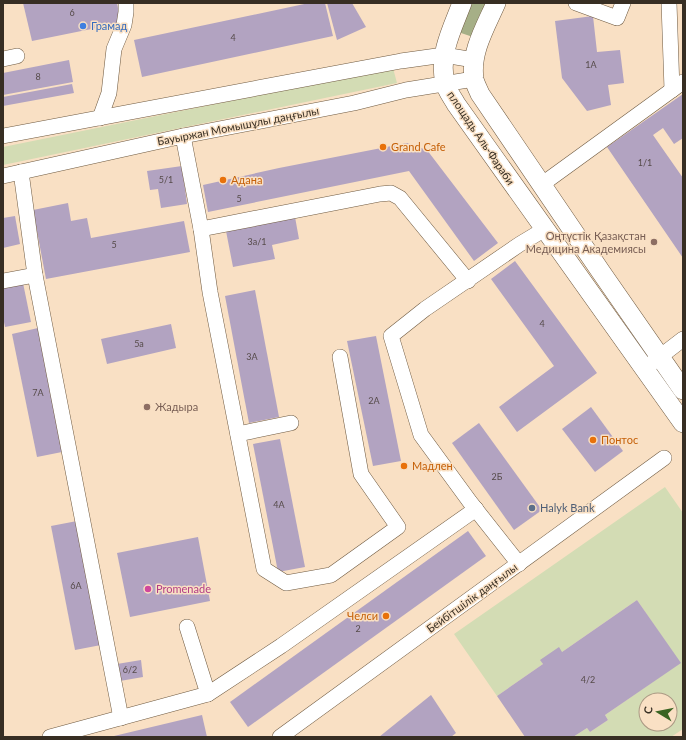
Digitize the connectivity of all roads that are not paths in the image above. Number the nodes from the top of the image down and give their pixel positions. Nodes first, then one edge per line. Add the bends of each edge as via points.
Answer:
1 (126, 3) edge
2 (462, 3) edge
3 (496, 3) edge
4 (576, 3) edge
5 (623, 3) edge
6 (669, 3) edge
7 (444, 55) junction
8 (474, 60) junction
9 (474, 79) junction
10 (445, 84) junction
11 (677, 86) edge
12 (100, 118) junction
13 (3, 136) edge
14 (183, 136) junction
15 (21, 172) junction
16 (3, 176) edge
17 (542, 185) junction
18 (201, 229) junction
19 (545, 229) junction
20 (34, 275) junction
21 (3, 281) edge
22 (468, 281) junction
23 (683, 338) edge
24 (340, 357) dead end
25 (659, 357) junction
26 (644, 370) junction
27 (683, 390) edge
28 (291, 423) dead end
29 (683, 423) edge
30 (238, 434) junction
31 (664, 458) dead end
32 (476, 509) junction
33 (519, 564) junction
34 (188, 627) dead end
35 (208, 694) junction
36 (121, 718) junction
37 (50, 737) edge
38 (280, 737) edge

1 - 12 street via 124,25 114,49 109,93
2 - 7 main road, площадь Аль-Фараби
3 - 8 main road
4 - 5 street via 617,18
6 - 11 street
7 - 8 street
7 - 10 main road, площадь Аль-Фараби
7 - 12 street via 393,62
8 - 9 main road
9 - 10 street, Бауыржан Момышұлы даңғылы
9 - 17 main road via 480,94
10 - 14 street, Бауыржан Момышұлы даңғылы
10 - 19 main road, площадь Аль-Фараби via 456,104
11 - 17 street
12 - 13 street
14 - 15 street, Бауыржан Момышұлы даңғылы
14 - 18 street
15 - 16 street, Бауыржан Момышұлы даңғылы
15 - 20 street
17 - 25 main road
18 - 22 street via 391,193 400,198
18 - 30 street via 210,292
19 - 22 street
19 - 26 main road, площадь Аль-Фараби
20 - 21 street
20 - 36 street
22 - 32 street via 390,336 421,435
23 - 25 street
24 - 30 street via 361,474 398,527 331,575 286,584 264,569
25 - 26 street
25 - 27 main road
26 - 29 main road, площадь Аль-Фараби
28 - 30 street
31 - 33 street, Бейбітшілік даңғылы
32 - 33 street
32 - 35 street
33 - 38 street, Бейбітшілік даңғылы
34 - 35 street
35 - 36 street
36 - 37 street

